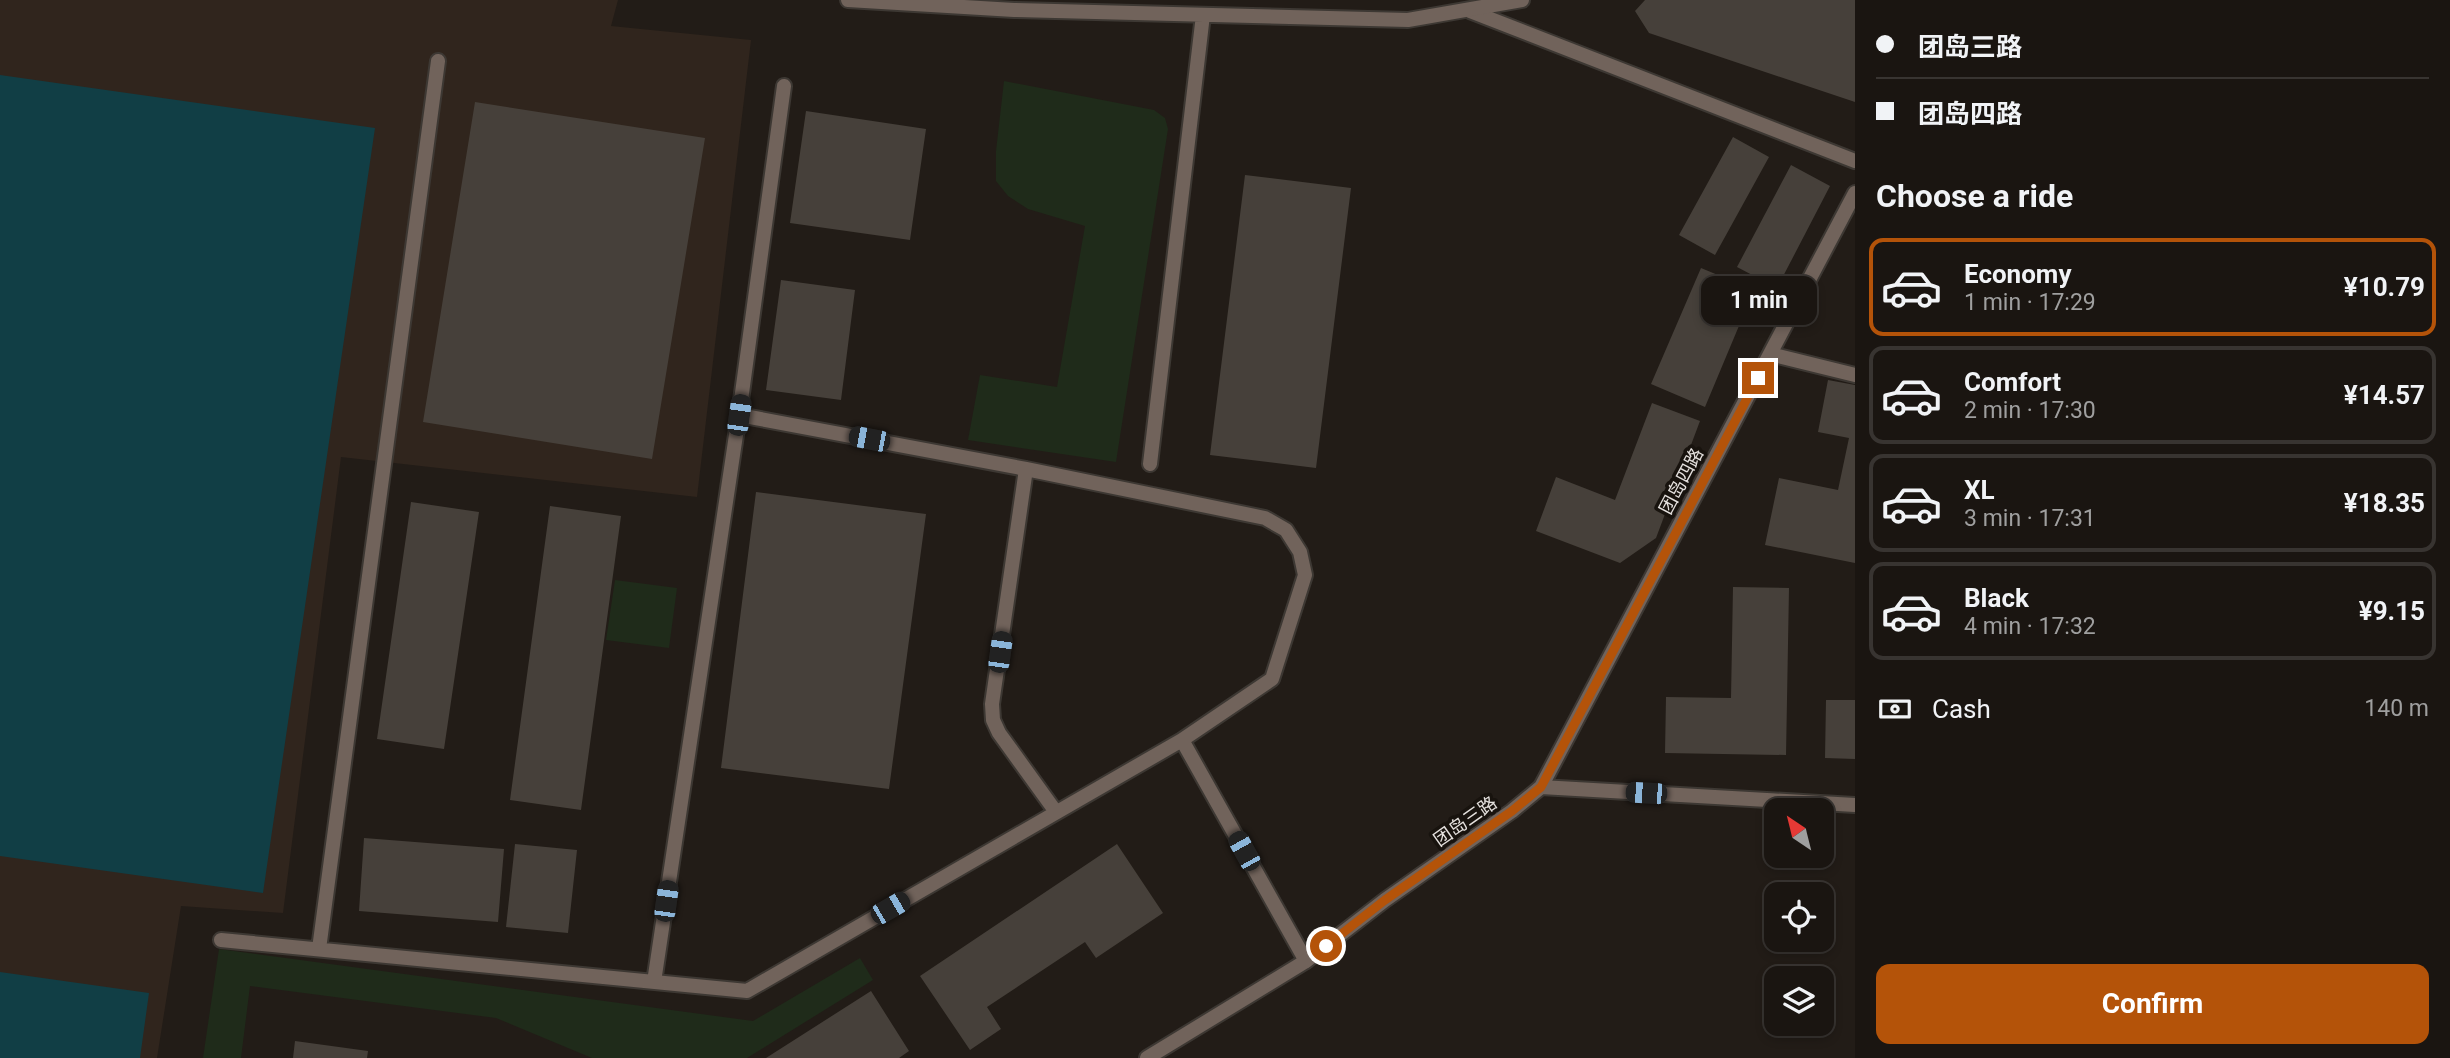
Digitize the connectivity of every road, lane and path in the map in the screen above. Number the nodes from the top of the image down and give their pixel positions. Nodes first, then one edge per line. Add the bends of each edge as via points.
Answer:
1 (848, 0) edge
2 (1522, 0) edge
3 (1014, 5) edge
4 (1470, 11) junction
5 (1203, 15) junction
6 (438, 61) dead end
7 (784, 86) dead end
8 (1855, 161) edge
9 (1855, 193) edge
10 (1770, 354) junction
11 (1855, 375) edge
12 (739, 415) junction
13 (1150, 464) dead end
14 (1026, 469) junction
15 (1182, 740) junction
16 (1541, 787) junction
17 (1855, 805) edge
18 (1056, 812) junction
19 (220, 940) dead end
20 (319, 949) junction
21 (1306, 961) junction
22 (654, 982) junction
23 (1147, 1058) edge

1 - 3 street
2 - 4 street
3 - 5 street
4 - 5 street via 1408,20
4 - 8 street
5 - 13 street
6 - 20 street
7 - 12 street
9 - 10 street, 团岛四路
10 - 11 street
10 - 16 street, 团岛四路
12 - 14 street
12 - 22 street
14 - 15 street via 1265,518 1286,530 1300,552 1305,575 1272,679
14 - 18 street via 993,719
15 - 18 street
15 - 21 street
16 - 17 street
16 - 21 street, 团岛三路
18 - 22 street via 747,991
19 - 20 street
20 - 22 street
21 - 23 street, 团岛三路

